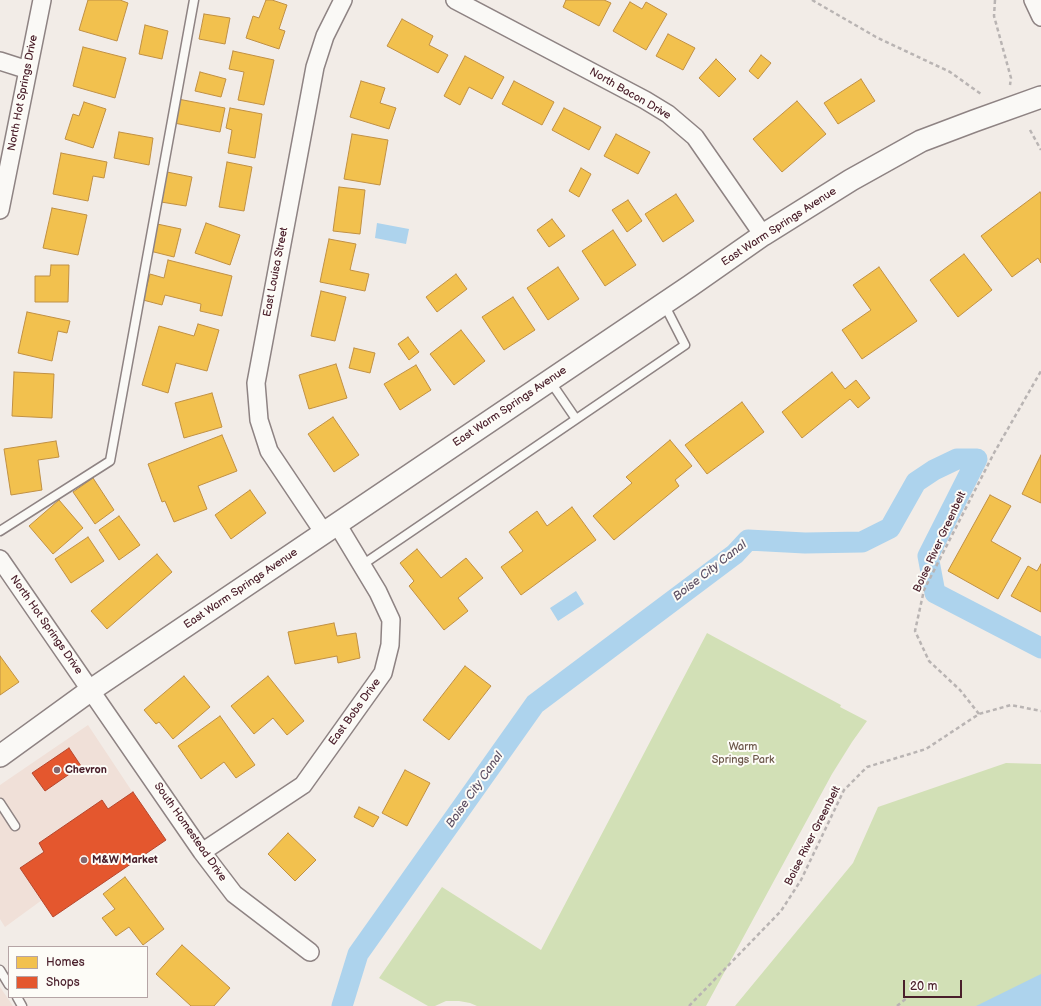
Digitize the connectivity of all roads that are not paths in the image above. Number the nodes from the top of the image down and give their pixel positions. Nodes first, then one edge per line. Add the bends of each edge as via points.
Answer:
1 (42, 0) edge
2 (194, 0) edge
3 (343, 0) edge
4 (455, 0) edge
5 (1033, 0) edge
6 (1041, 17) edge
7 (0, 61) edge
8 (28, 70) junction
9 (1041, 97) edge
10 (0, 210) edge
11 (763, 235) junction
12 (663, 303) junction
13 (550, 381) junction
14 (576, 419) junction
15 (330, 528) junction
16 (0, 531) edge
17 (0, 559) edge
18 (362, 565) junction
19 (91, 690) junction
20 (0, 756) edge
21 (0, 803) edge
22 (15, 826) dead end
23 (202, 852) junction
24 (310, 952) dead end
25 (0, 970) edge
26 (8, 982) edge

1 - 8 street, North Hot Springs Drive
2 - 16 lane via 110,461
3 - 15 street, East Louisa Street via 325,36 315,67 256,383 259,420 269,451
4 - 11 street, North Bacon Drive via 668,114 695,137
5 - 6 street
7 - 8 street
8 - 10 street, North Hot Springs Drive
9 - 11 street, East Warm Springs Avenue via 921,141
11 - 12 street, East Warm Springs Avenue
12 - 13 street, East Warm Springs Avenue
12 - 14 lane via 685,345
13 - 14 lane
13 - 15 street, East Warm Springs Avenue
14 - 18 lane
15 - 18 street, East Bobs Drive
15 - 19 street, East Warm Springs Avenue
17 - 19 street, North Hot Springs Drive
18 - 23 street, East Bobs Drive via 391,620 390,644 383,673 303,786
19 - 20 street, East Warm Springs Avenue
19 - 23 street, South Homestead Drive
21 - 22 lane
23 - 24 street, South Homestead Drive via 234,894
25 - 26 lane

